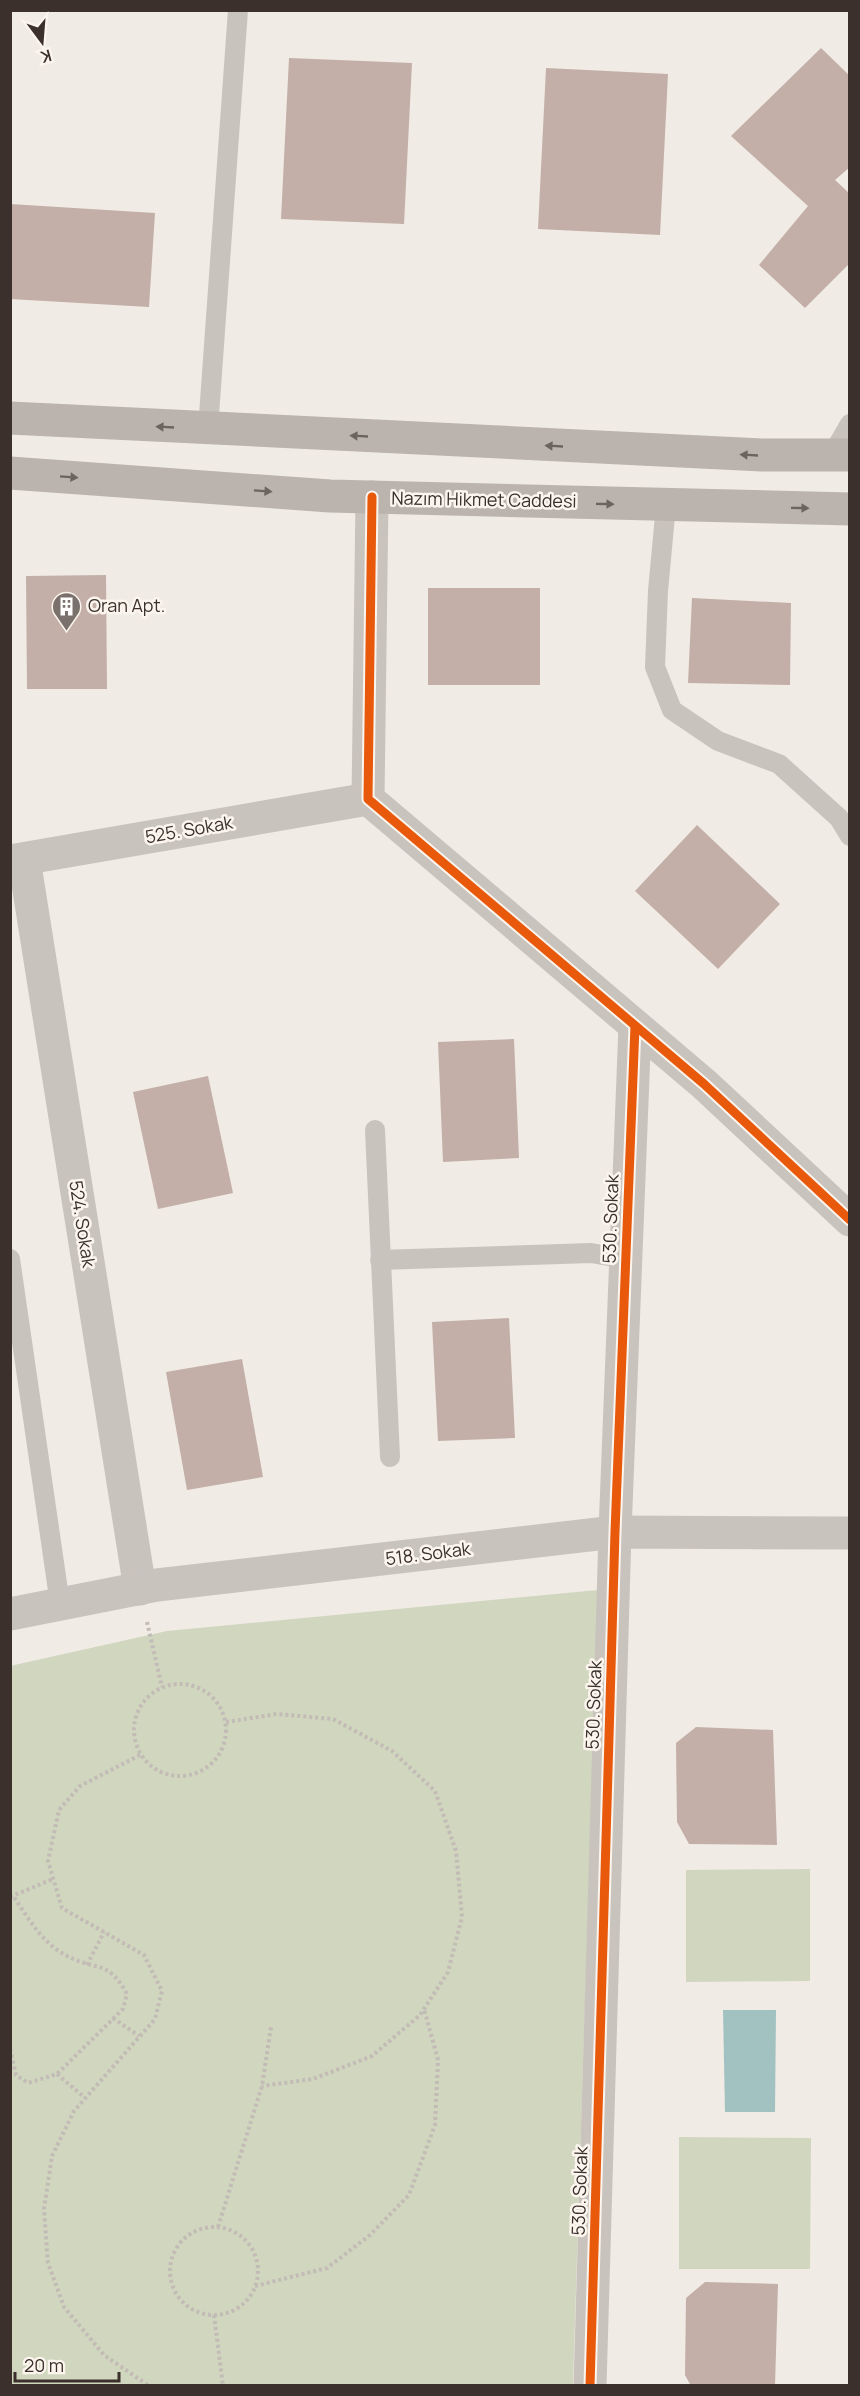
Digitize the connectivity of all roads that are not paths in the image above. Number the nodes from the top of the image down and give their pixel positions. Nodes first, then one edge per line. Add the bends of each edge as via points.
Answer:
1 (238, 10) edge
2 (10, 418) edge
3 (849, 424) edge
4 (208, 429) junction
5 (841, 455) edge
6 (10, 473) edge
7 (372, 498) junction
8 (666, 505) junction
9 (849, 509) edge
10 (368, 799) junction
11 (849, 836) edge
12 (17, 860) edge
13 (635, 1026) junction
14 (375, 1130) dead end
15 (849, 1220) edge
16 (10, 1259) edge
17 (626, 1259) junction
18 (381, 1260) junction
19 (390, 1457) dead end
20 (615, 1532) junction
21 (849, 1533) edge
22 (140, 1589) junction
23 (60, 1604) junction
24 (10, 1614) edge
25 (590, 2385) edge

1 - 4 lane
4 -> 2 main road
3 - 5 lane
5 -> 4 main road via 750,455
6 -> 7 main road, Nazım Hikmet Caddesi
7 -> 8 main road, Nazım Hikmet Caddesi
7 - 10 street
8 -> 9 main road, Nazım Hikmet Caddesi
8 - 11 lane via 655,667 672,710 718,741 779,764 839,818
10 - 12 street, 525. Sokak
10 - 13 street
12 - 22 street, 524. Sokak
13 - 15 street via 704,1084
13 - 17 street, 530. Sokak
14 - 18 lane
16 - 23 lane
17 - 18 lane via 591,1254
17 - 20 street, 530. Sokak
18 - 19 lane
20 - 21 street, 518. Sokak
20 - 22 street, 518. Sokak
20 - 25 street, 530. Sokak
22 - 23 street, 518. Sokak
23 - 24 street, 518. Sokak

